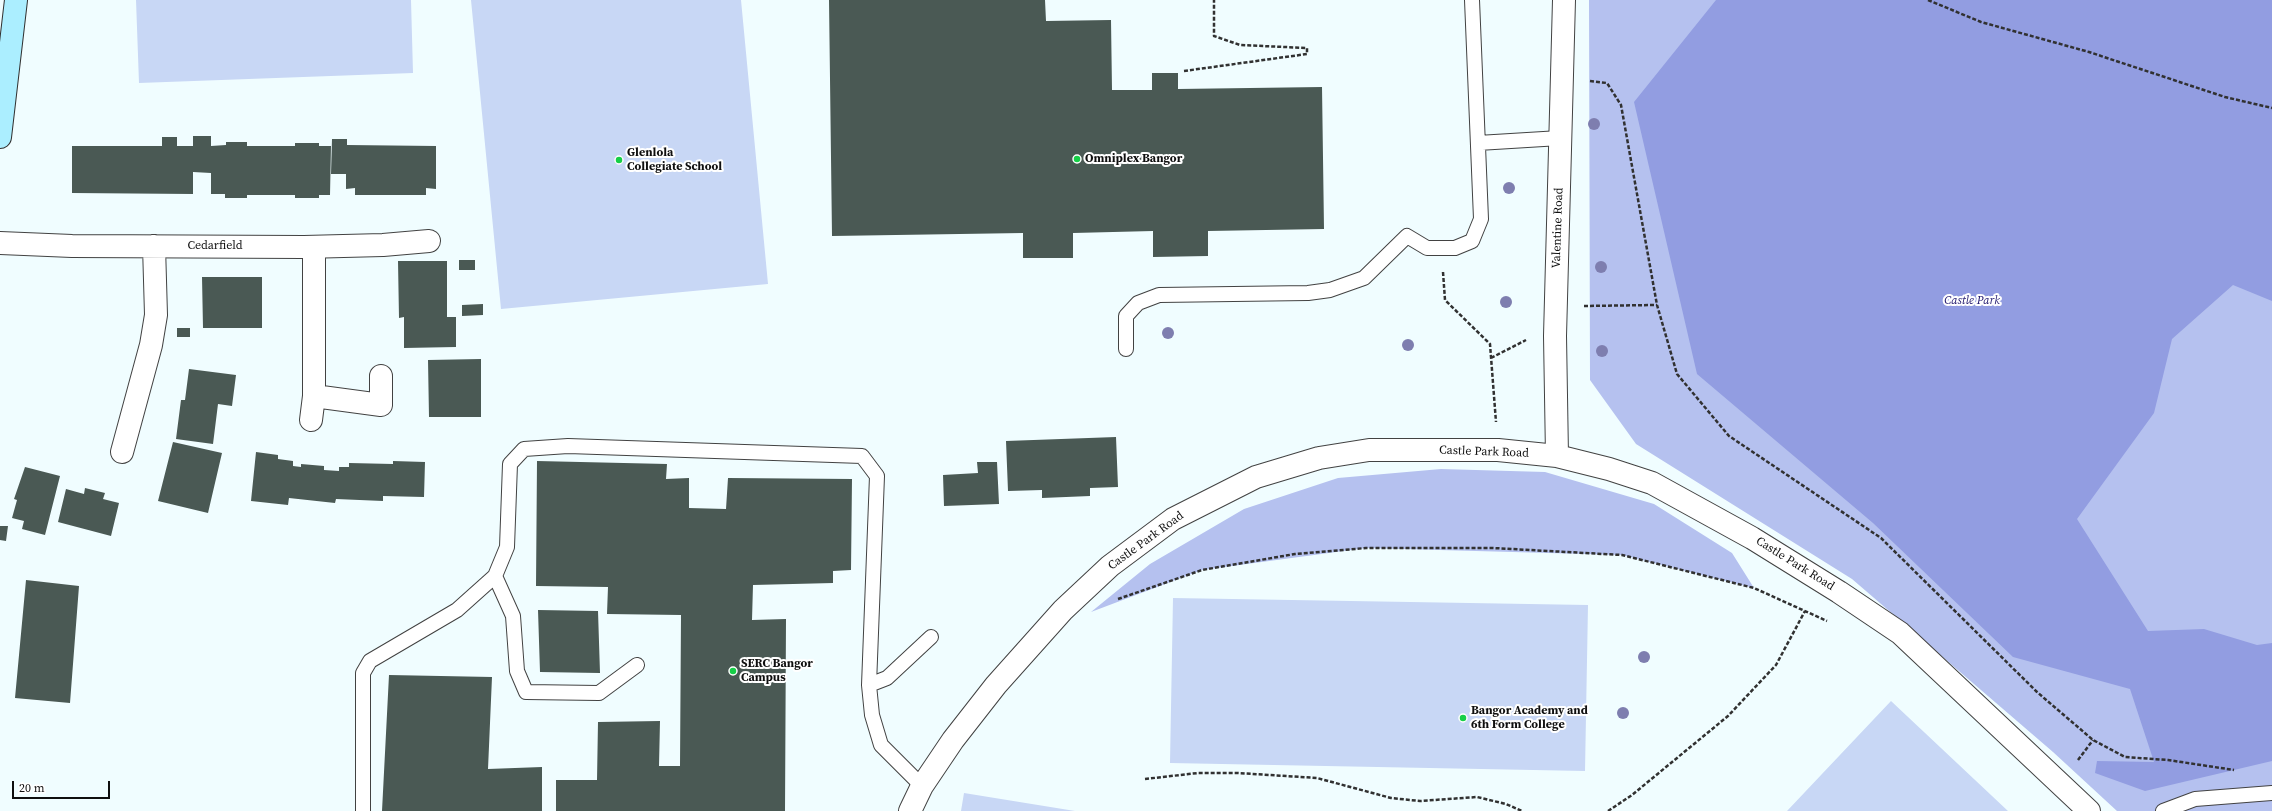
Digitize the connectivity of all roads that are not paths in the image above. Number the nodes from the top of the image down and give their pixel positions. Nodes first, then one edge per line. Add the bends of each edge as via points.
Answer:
1 (16, 0) edge
2 (1472, 0) edge
3 (1564, 0) edge
4 (0, 137) edge
5 (1560, 138) junction
6 (1478, 142) junction
7 (429, 241) dead end
8 (0, 243) edge
9 (154, 246) junction
10 (314, 246) junction
11 (1126, 349) dead end
12 (381, 376) dead end
13 (314, 396) junction
14 (312, 420) dead end
15 (122, 452) dead end
16 (1557, 456) junction
17 (495, 576) junction
18 (931, 636) dead end
19 (637, 665) dead end
20 (869, 685) junction
21 (922, 786) junction
22 (2272, 792) edge
23 (363, 811) edge
24 (910, 811) edge
25 (2089, 811) edge
26 (2163, 811) edge

1 - 4 street
2 - 6 lane
3 - 5 street, Valentine Road
5 - 6 lane
5 - 16 street, Valentine Road via 1555,306
6 - 11 lane via 1480,219 1472,241 1455,248 1427,248 1407,236 1364,278 1330,290 1308,293 1159,295 1138,303 1126,316
7 - 10 street, Cedarfield
8 - 9 street, Cedarfield
9 - 10 street, Cedarfield
9 - 15 street via 156,315 151,345
10 - 13 street
12 - 13 street via 381,405
13 - 14 street
16 - 21 street, Castle Park Road via 1498,450 1369,450 1319,458 1256,477 1173,518 1110,566 1058,615 996,685 953,740
16 - 25 street, Castle Park Road via 1652,483 1752,538 1839,592 1900,633
17 - 19 lane via 513,616 517,671 526,692 599,692
17 - 20 lane via 507,547 510,464 524,449 568,446 862,456 877,476
17 - 23 lane via 457,610 370,661 363,673
18 - 20 lane via 887,678
20 - 21 lane via 872,715 881,745
21 - 24 street, Castle Park Road
22 - 26 lane via 2195,799

